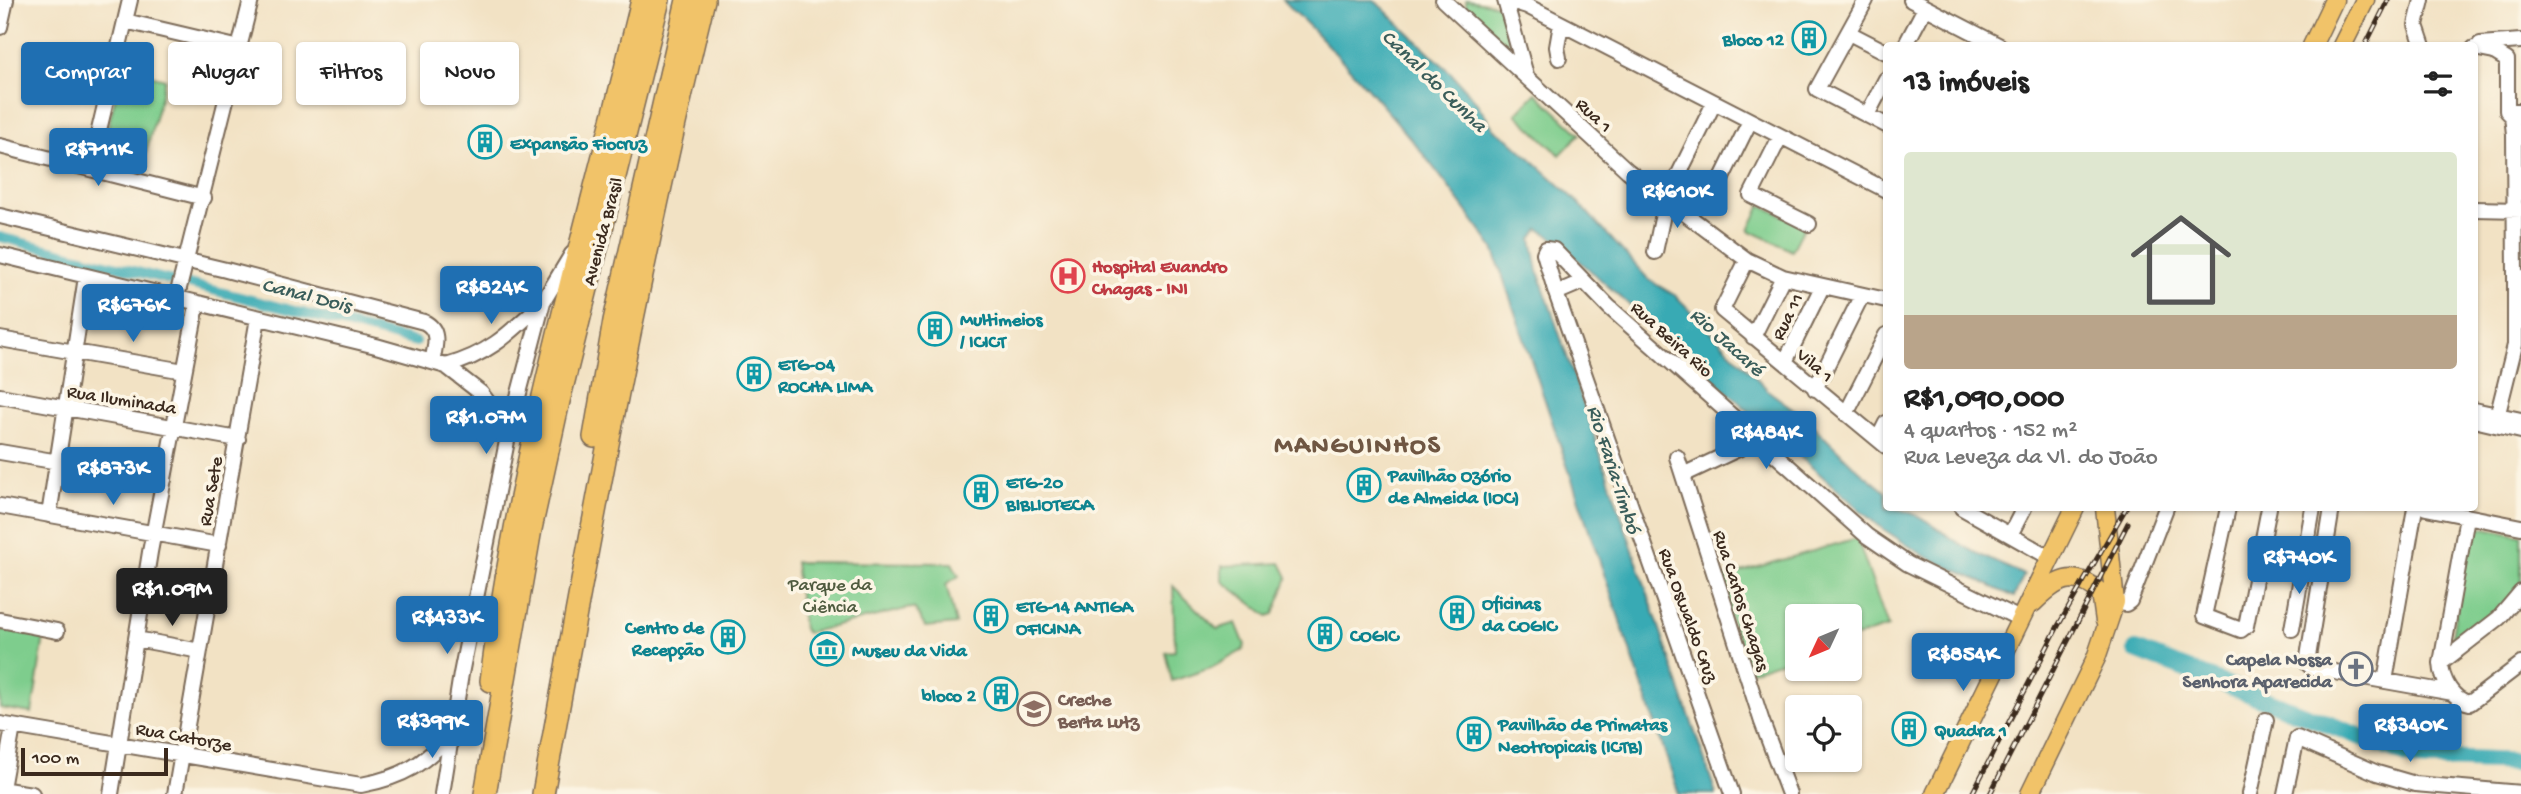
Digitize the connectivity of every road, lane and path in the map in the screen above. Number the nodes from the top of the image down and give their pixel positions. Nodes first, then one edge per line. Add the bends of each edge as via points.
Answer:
1 (6, 0) edge
2 (130, 0) edge
3 (251, 0) edge
4 (642, 0) edge
5 (659, 0) edge
6 (687, 0) edge
7 (705, 0) edge
8 (1443, 0) edge
9 (1506, 0) edge
10 (1867, 0) edge
11 (1911, 0) edge
12 (2334, 0) edge
13 (2365, 0) edge
14 (2422, 0) edge
15 (1460, 7) edge
16 (1925, 8) junction
17 (125, 21) junction
18 (1561, 24) junction
19 (0, 27) edge
20 (1849, 33) junction
21 (2420, 40) edge
22 (2521, 41) edge
23 (214, 42) edge
24 (241, 42) edge
25 (1907, 42) edge
26 (1982, 42) edge
27 (2314, 42) edge
28 (2345, 42) edge
29 (2478, 45) edge
30 (2478, 49) edge
31 (1883, 50) edge
32 (1559, 58) dead end
33 (1526, 76) junction
34 (1883, 85) edge
35 (1714, 103) junction
36 (226, 105) edge
37 (2514, 111) edge
38 (1867, 115) junction
39 (1750, 121) junction
40 (1883, 123) edge
41 (2518, 134) edge
42 (1780, 137) junction
43 (0, 146) edge
44 (90, 168) junction
45 (1718, 186) dead end
46 (1883, 188) edge
47 (204, 198) junction
48 (1665, 200) junction
49 (2478, 209) edge
50 (2518, 210) edge
51 (0, 216) edge
52 (589, 220) junction
53 (1810, 224) dead end
54 (1545, 250) joint
55 (1655, 252) dead end
56 (0, 255) edge
57 (187, 260) junction
58 (1748, 260) junction
59 (86, 277) junction
60 (1783, 277) junction
61 (2518, 277) edge
62 (1584, 281) junction
63 (1822, 286) junction
64 (1556, 293) junction
65 (1863, 295) junction
66 (1883, 299) edge
67 (176, 300) junction
68 (543, 302) junction
69 (197, 305) junction
70 (258, 318) junction
71 (1753, 337) junction
72 (0, 339) edge
73 (1883, 341) edge
74 (2518, 345) edge
75 (75, 352) junction
76 (1786, 362) junction
77 (439, 364) junction
78 (184, 371) junction
79 (1815, 388) junction
80 (0, 396) edge
81 (66, 408) junction
82 (2478, 412) edge
83 (1846, 414) junction
84 (2478, 420) edge
85 (2496, 420) junction
86 (2521, 420) edge
87 (174, 425) junction
88 (509, 431) junction
89 (2521, 431) edge
90 (238, 439) junction
91 (1757, 440) junction
92 (1882, 443) edge
93 (0, 452) edge
94 (1677, 457) dead end
95 (58, 461) junction
96 (1683, 475) junction
97 (164, 480) junction
98 (0, 506) edge
99 (1973, 511) edge
100 (2022, 511) edge
101 (2073, 511) edge
102 (2105, 511) edge
103 (2165, 511) edge
104 (2227, 511) edge
105 (2268, 511) edge
106 (2312, 511) edge
107 (2331, 511) edge
108 (2414, 511) edge
109 (2440, 511) edge
110 (49, 515) junction
111 (2467, 517) junction
112 (2521, 527) edge
113 (531, 529) junction
114 (154, 532) junction
115 (2010, 535) junction
116 (219, 545) junction
117 (2049, 557) junction
118 (2521, 592) edge
119 (2115, 602) junction
120 (499, 611) junction
121 (2023, 615) junction
122 (0, 620) edge
123 (2106, 628) junction
124 (2292, 629) dead end
125 (57, 631) dead end
126 (136, 639) junction
127 (200, 651) junction
128 (2441, 663) junction
129 (2521, 664) edge
130 (2385, 681) junction
131 (2453, 693) junction
132 (2266, 720) dead end
133 (6, 725) edge
134 (454, 732) junction
135 (120, 744) junction
136 (182, 754) junction
137 (361, 785) junction
138 (1, 790) edge
139 (2426, 790) edge
140 (2521, 793) edge
141 (32, 794) edge
142 (111, 794) edge
143 (176, 794) edge
144 (375, 794) edge
145 (442, 794) edge
146 (470, 794) edge
147 (485, 794) edge
148 (532, 794) edge
149 (543, 794) edge
150 (1732, 794) edge
151 (1789, 794) edge
152 (1935, 794) edge
153 (2030, 794) edge
154 (2250, 794) edge
155 (2285, 794) edge

1 - 19 street
2 - 17 street
3 - 24 street
4 - 52 highway, Avenida Brasil
5 - 113 highway, Avenida Brasil via 608,211 580,304
6 - 148 highway, Avenida Brasil via 614,321
7 - 149 highway via 614,412
8 - 15 street, Rua 1
9 - 18 street
9 - 33 street
10 - 20 street
11 - 16 street
12 - 27 main road
13 - 28 main road
14 - 21 street via 2417,15
15 - 33 street, Rua 1
16 - 25 street
16 - 26 street
17 - 23 street
17 - 44 street
18 - 32 street
18 - 35 street
20 - 31 street
20 - 38 street via 1817,89
22 - 29 street
30 - 37 street via 2507,60
33 - 48 street, Rua 1
34 - 38 street
35 - 39 street
35 - 48 street
36 - 47 street
37 - 41 street
38 - 40 street
39 - 42 street
39 - 45 street
41 - 50 street
42 - 46 street
42 - 53 street via 1751,195
43 - 44 street
44 - 47 street
47 - 57 street
48 - 55 street
48 - 58 street, Rua 1
49 - 50 street
50 - 61 street
51 - 57 street
52 - 68 street
52 - 120 highway, Avenida Brasil via 537,411
54 - 62 street, Rua Beira Rio via 1554,250
54 - 64 street, Rua Oswaldo Cruz
56 - 59 street
57 - 67 street
57 - 77 street via 424,322 435,333
58 - 60 street, Rua 1
58 - 71 street, Vila 1 via 1721,310
59 - 67 street
59 - 75 street
60 - 63 street, Rua 1
60 - 71 street
61 - 74 street
62 - 64 street
62 - 91 street, Rua Beira Rio
63 - 65 street, Rua 1
63 - 76 street, Rua 11
64 - 150 street, Rua Oswaldo Cruz
65 - 66 street, Rua 1
65 - 79 street
67 - 69 street
68 - 77 street via 497,344 467,360
68 - 88 street
69 - 70 street
69 - 78 street
70 - 77 street
70 - 90 street, Rua Sete
71 - 76 street, Vila 1
72 - 75 street
73 - 83 street
74 - 85 street
75 - 78 street
75 - 81 street
76 - 79 street, Vila 1
77 - 88 street via 481,393
78 - 87 street
79 - 83 street, Vila 1
80 - 81 street, Rua Iluminada
81 - 87 street, Rua Iluminada
81 - 95 street
82 - 85 street
83 - 92 street, Vila 1
84 - 85 street
85 - 86 street
85 - 89 street
87 - 90 street, Rua Iluminada
87 - 97 street
88 - 134 street via 461,674
90 - 116 street, Rua Sete
91 - 96 street
91 - 121 street, Rua Beira Rio via 1884,549
93 - 95 street
94 - 96 street, Rua Carlos Chagas
95 - 97 street
95 - 110 street
96 - 151 street, Rua Carlos Chagas
97 - 114 street
98 - 110 street
99 - 115 street
100 - 115 street
101 - 117 main road
102 - 119 main road
103 - 119 street via 2130,601
104 - 105 street via 2203,614 2206,620 2241,630 2246,626
106 - 124 street
107 - 130 street via 2307,663 2312,668
108 - 130 street
109 - 111 street
110 - 114 street
111 - 112 street
111 - 128 street
113 - 120 highway
113 - 147 highway, Avenida Brasil
114 - 116 street
114 - 126 street
115 - 117 street
116 - 127 street, Rua Sete
117 - 121 main road
118 - 128 street via 2499,618
119 - 123 main road
120 - 146 highway, Avenida Brasil
121 - 123 main road via 2056,582 2075,579 2101,593
121 - 152 main road
122 - 125 street
123 - 153 main road
126 - 127 street
126 - 135 street
127 - 136 street, Rua Sete
128 - 131 street
129 - 131 street via 2477,700 2465,703
130 - 131 street
132 - 154 street
133 - 135 street, Rua Catorze
133 - 138 street
134 - 137 street, Rua Catorze via 406,773
134 - 145 street
135 - 136 street, Rua Catorze
135 - 142 street
136 - 137 street, Rua Catorze
136 - 143 street, Rua Sete
137 - 144 street, Rua Catorze
138 - 141 street
139 - 140 street
139 - 155 street via 2297,738

